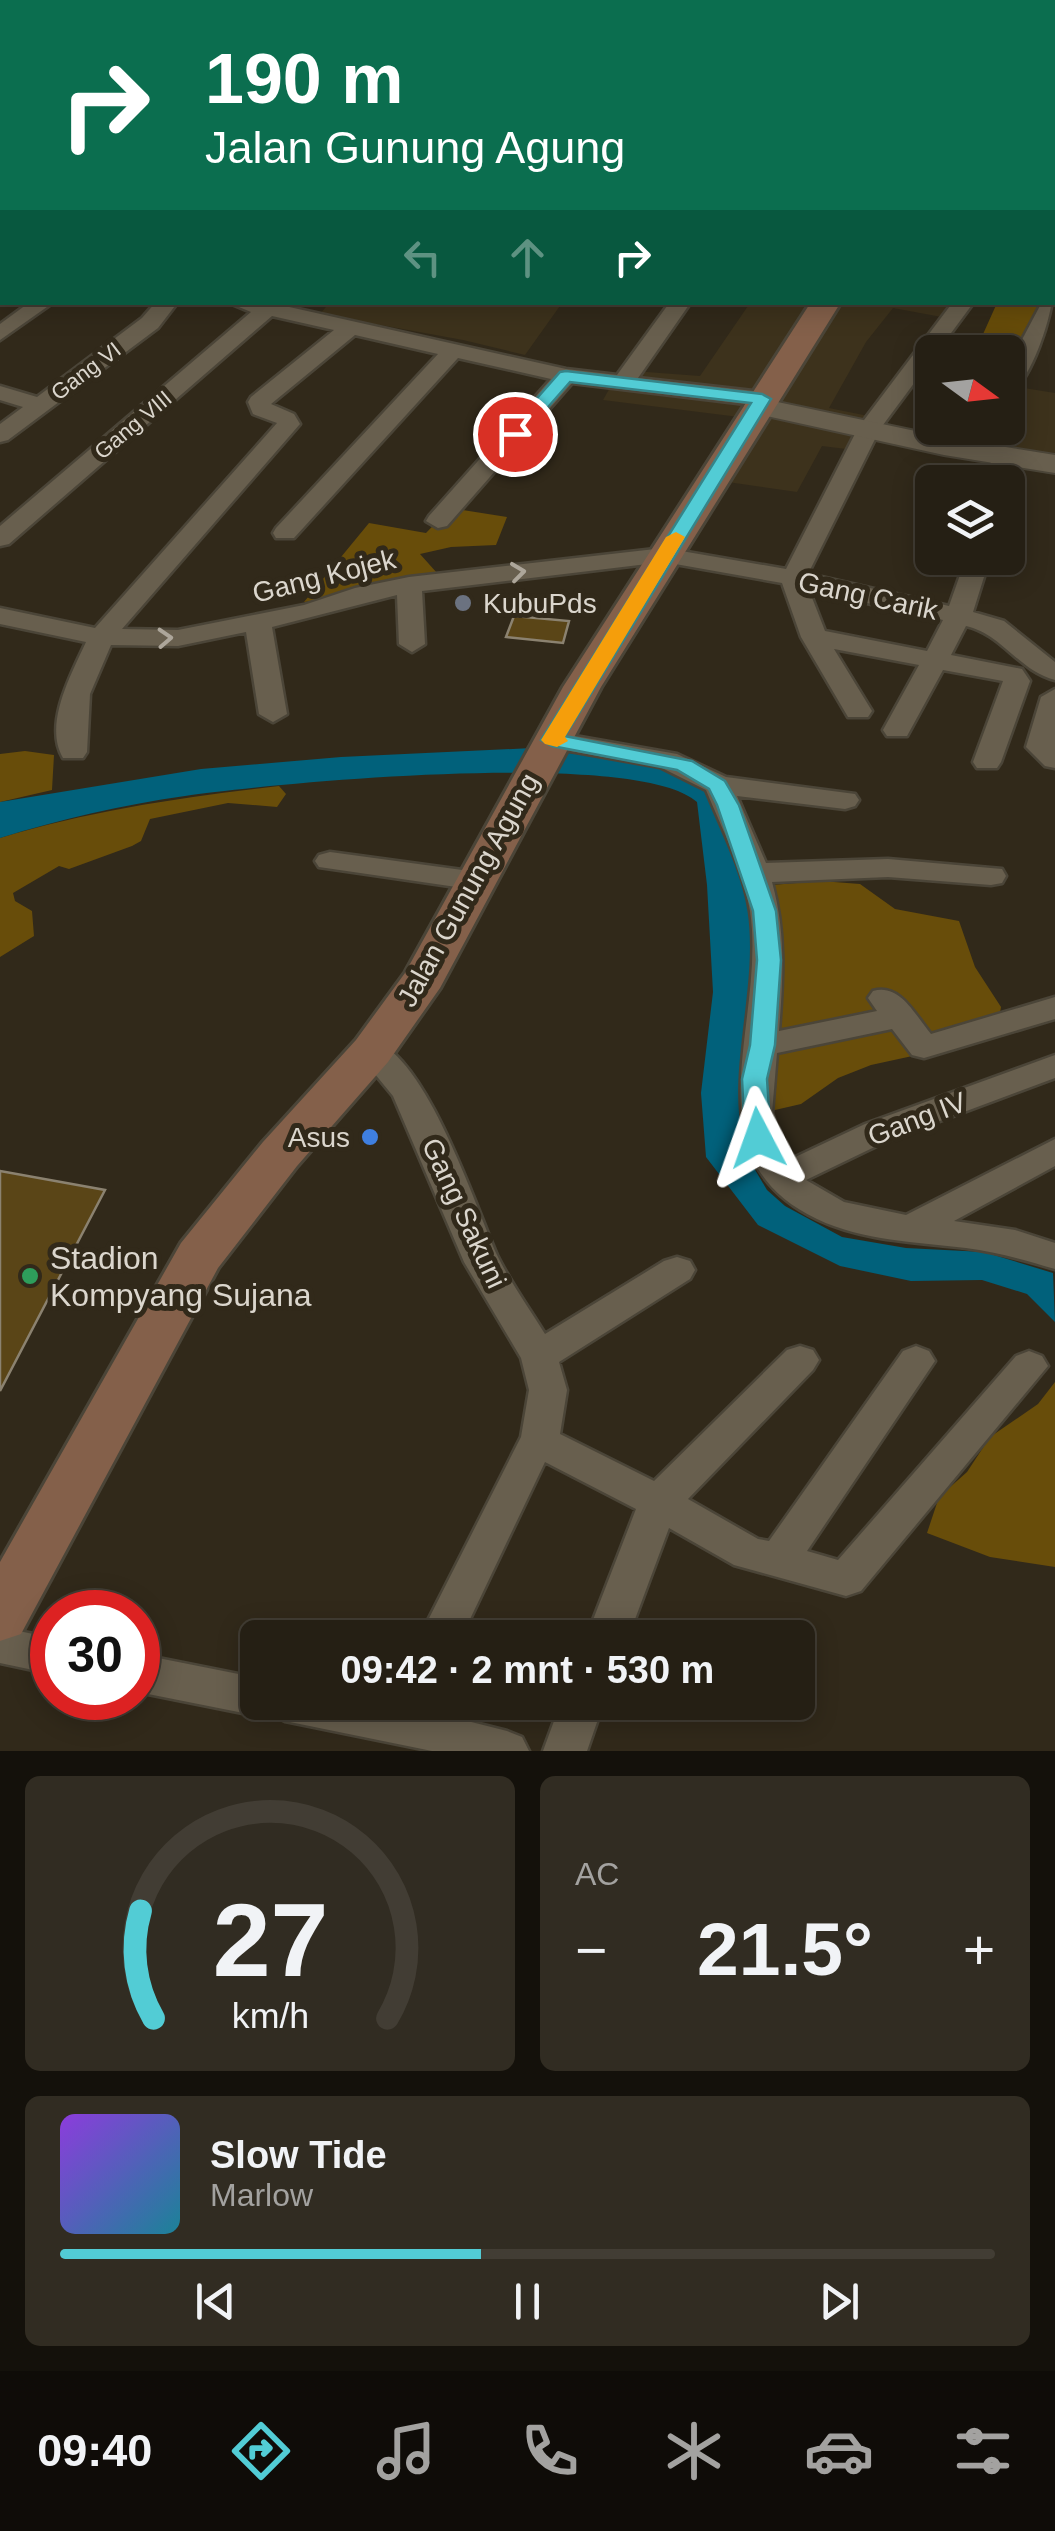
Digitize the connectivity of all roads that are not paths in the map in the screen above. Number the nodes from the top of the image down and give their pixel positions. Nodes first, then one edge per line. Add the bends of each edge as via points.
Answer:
1 (40, 305) edge
2 (165, 305) edge
3 (248, 305) edge
4 (330, 305) edge
5 (679, 305) edge
6 (824, 305) edge
7 (962, 305) edge
8 (1051, 305) edge
9 (266, 310) junction
10 (316, 323) junction
11 (350, 328) junction
12 (0, 334) edge
13 (454, 350) junction
14 (1025, 354) edge
15 (566, 376) junction
16 (623, 383) junction
17 (0, 393) edge
18 (760, 403) junction
19 (40, 405) junction
20 (868, 428) junction
21 (915, 433) edge
22 (0, 435) edge
23 (983, 445) edge
24 (1055, 464) edge
25 (1000, 465) edge
26 (1025, 467) edge
27 (438, 521) dead end
28 (285, 533) dead end
29 (0, 538) edge
30 (664, 555) junction
31 (972, 575) edge
32 (793, 580) junction
33 (409, 585) junction
34 (959, 615) junction
35 (0, 616) edge
36 (258, 623) junction
37 (101, 637) junction
38 (814, 637) junction
39 (412, 644) dead end
40 (934, 660) junction
41 (1055, 672) edge
42 (1055, 700) edge
43 (858, 711) dead end
44 (273, 714) dead end
45 (897, 730) dead end
46 (73, 752) dead end
47 (545, 753) junction
48 (1055, 760) edge
49 (987, 762) dead end
50 (718, 786) junction
51 (845, 800) dead end
52 (330, 862) dead end
53 (755, 874) junction
54 (991, 876) dead end
55 (477, 881) junction
56 (1055, 1008) edge
57 (762, 1045) junction
58 (372, 1051) junction
59 (1055, 1066) edge
60 (1055, 1151) edge
61 (781, 1178) junction
62 (906, 1231) junction
63 (1055, 1256) edge
64 (677, 1270) dead end
65 (539, 1356) junction
66 (800, 1360) dead end
67 (916, 1361) dead end
68 (1029, 1366) dead end
69 (539, 1441) junction
70 (660, 1502) junction
71 (777, 1562) junction
72 (0, 1616) edge
73 (449, 1620) edge
74 (614, 1620) edge
75 (0, 1645) edge
76 (30, 1651) edge
77 (160, 1677) edge
78 (240, 1693) edge
79 (423, 1720) edge
80 (576, 1720) edge
81 (507, 1751) edge
82 (564, 1751) edge

1 - 12 street
2 - 19 street, Gang VI
3 - 9 street
4 - 10 street
5 - 16 street
6 - 18 main road, Jalan Gunung Agung
7 - 20 street
8 - 14 street
9 - 10 street
9 - 29 street, Gang VIII
10 - 11 street
11 - 13 street
11 - 37 street via 259,402 290,424
13 - 15 street
13 - 28 street
15 - 16 street
15 - 27 street
16 - 18 street
17 - 19 street
18 - 20 street
18 - 30 main road, Jalan Gunung Agung
19 - 22 street, Gang VI
20 - 21 street
20 - 32 street
23 - 25 street
24 - 26 street
30 - 32 street, Gang Carik
33 -> 30 street, Gang Kojek
30 - 47 main road, Jalan Gunung Agung
31 - 34 street
32 - 34 street, Gang Carik
32 - 38 street
33 - 36 street, Gang Kojek
33 - 39 street
34 - 40 street
34 - 41 street, Gang Carik via 999,627 1034,662
35 - 37 street, Gang Kojek
37 -> 36 street, Gang Kojek via 178,638
36 - 44 street
37 - 46 street via 76,694
38 - 40 street
38 - 43 street
40 - 45 street
40 - 49 street via 1016,678
42 - 48 street via 1040,747
47 - 50 street via 667,760
47 - 55 main road, Jalan Gunung Agung
50 - 51 street
50 - 53 street
52 - 55 street
53 - 54 street via 888,868
53 - 57 street via 769,960
55 - 58 main road, Jalan Gunung Agung via 424,978
56 - 57 street via 924,1047 892,1008
57 - 61 street via 755,1079 758,1138
58 - 65 street, Gang Sakuni via 407,1092 482,1262
58 - 72 main road, Jalan Gunung Agung via 200,1256
59 - 61 street, Gang IV via 878,1132
60 - 62 street
61 - 62 street via 834,1213
62 - 63 street via 1010,1238
64 - 65 street
65 - 69 street, Gang Sakuni via 548,1390
66 - 70 street
67 - 71 street
68 - 71 street via 846,1578
69 - 70 street
69 - 73 street
70 - 71 street
70 - 74 street
75 - 76 street
77 - 78 street
79 - 81 street
80 - 82 street

